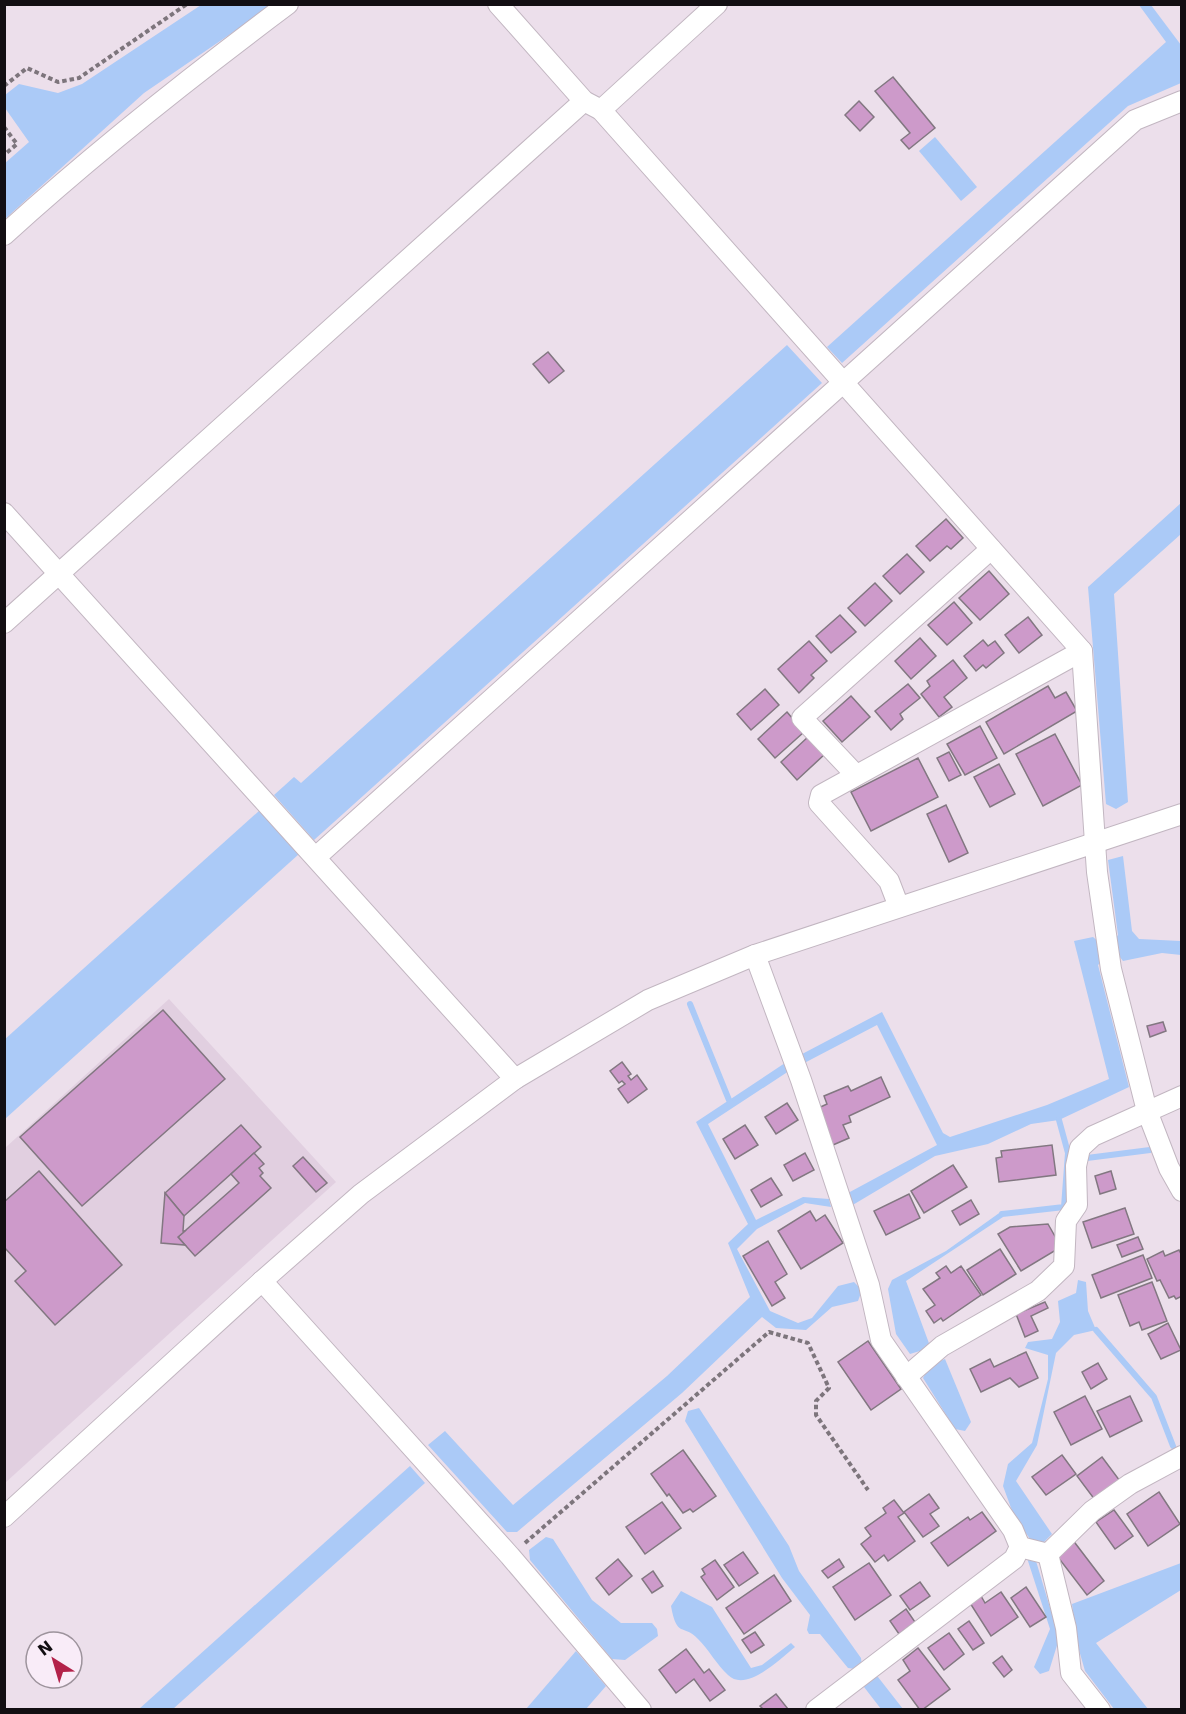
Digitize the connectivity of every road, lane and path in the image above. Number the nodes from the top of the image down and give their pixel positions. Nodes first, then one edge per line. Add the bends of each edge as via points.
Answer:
1 (187, 4) edge
2 (288, 4) edge
3 (498, 4) edge
4 (717, 4) edge
5 (4, 86) edge
6 (1182, 101) edge
7 (592, 105) junction
8 (4, 127) edge
9 (4, 155) edge
10 (4, 236) edge
11 (843, 382) junction
12 (4, 513) edge
13 (991, 549) junction
14 (59, 573) junction
15 (4, 623) edge
16 (1082, 651) junction
17 (856, 776) junction
18 (1182, 814) edge
19 (1095, 843) junction
20 (316, 856) junction
21 (899, 906) junction
22 (755, 955) junction
23 (515, 1079) junction
24 (1182, 1096) edge
25 (1147, 1111) junction
26 (1182, 1191) edge
27 (262, 1281) junction
28 (906, 1377) junction
29 (1182, 1456) edge
30 (868, 1490) dead end
31 (4, 1517) edge
32 (1033, 1550) junction
33 (510, 1556) junction
34 (641, 1710) edge
35 (816, 1710) edge
36 (1100, 1710) edge

1 - 5 path via 79,78 58,82 27,68
2 - 10 street via 185,81
3 - 7 street
4 - 7 street
6 - 11 street via 1135,120
7 - 11 street
7 - 14 street
8 - 9 path via 17,144
11 - 13 street
11 - 20 street
12 - 14 street
13 - 16 street
13 - 17 street via 802,718
14 - 15 street
14 - 20 street
16 - 17 street
16 - 19 street
17 - 21 street via 821,795 819,803 889,880
18 - 19 street
19 - 21 street
19 - 25 street via 1111,969
20 - 23 street
21 - 22 street
22 - 23 street via 648,1000
22 - 28 street via 869,1285 881,1340
23 - 27 street via 361,1194
24 - 25 street
25 - 26 street
25 - 28 street via 1093,1136 1080,1148 1077,1205 1066,1221 1064,1266 1038,1291 942,1346
27 - 31 street
27 - 33 street
28 - 32 street via 1013,1530
29 - 32 street via 1130,1484
30 - 33 path via 816,1415 816,1401 829,1388 808,1343 770,1332
32 - 35 street via 1014,1559
32 - 36 street via 1067,1634 1071,1673
33 - 34 street

